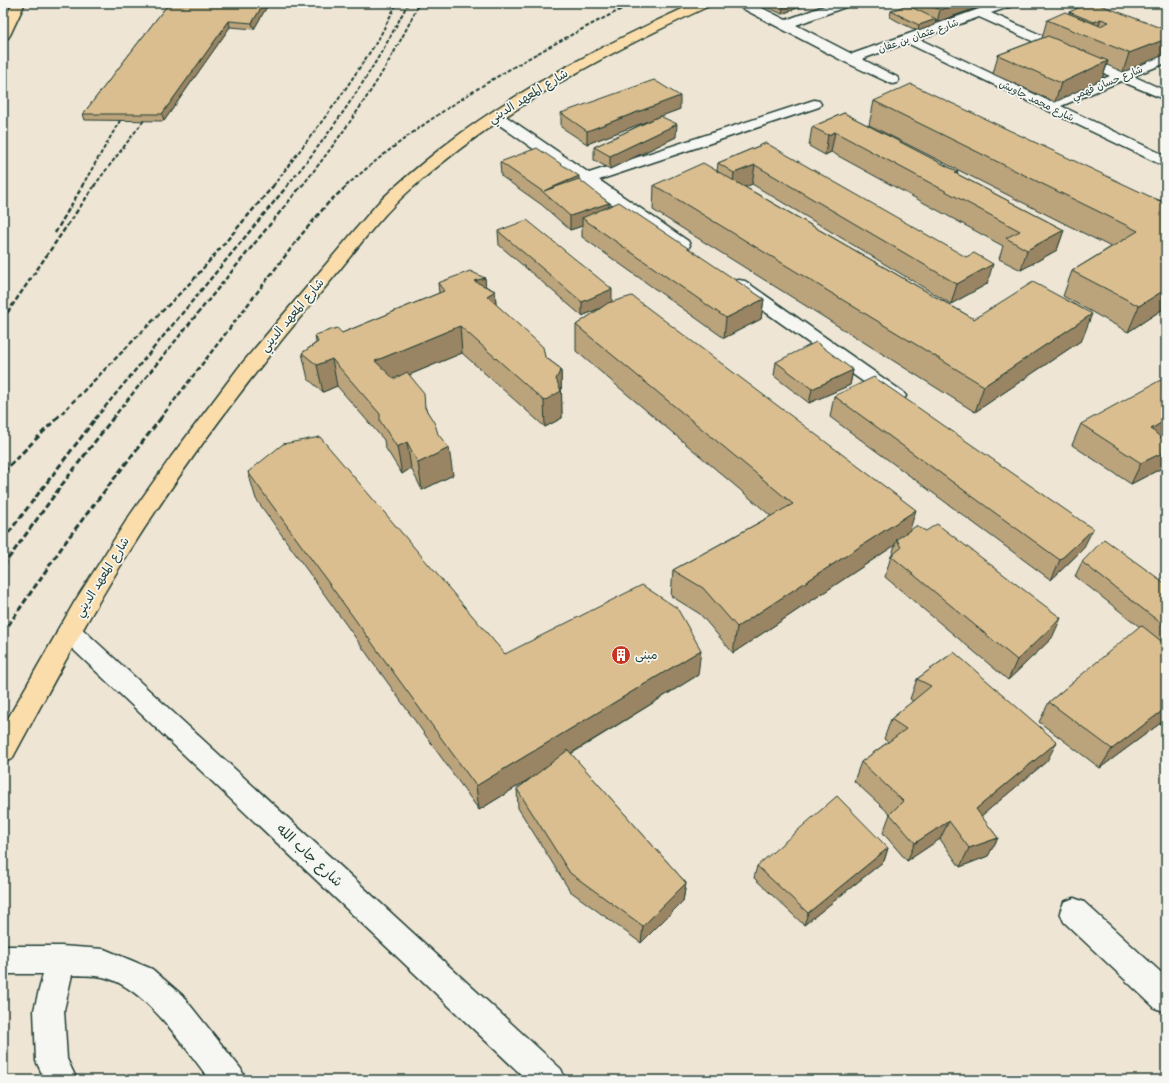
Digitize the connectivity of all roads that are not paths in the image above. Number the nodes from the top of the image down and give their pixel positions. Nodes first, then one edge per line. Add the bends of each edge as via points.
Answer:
1 (19, 3) edge
2 (705, 3) edge
3 (742, 3) edge
4 (844, 3) edge
5 (1008, 3) edge
6 (1078, 3) edge
7 (980, 13) junction
8 (784, 25) junction
9 (3, 35) edge
10 (908, 39) junction
11 (1166, 40) edge
12 (1166, 58) edge
13 (850, 59) junction
14 (1121, 76) junction
15 (892, 80) dead end
16 (1166, 96) edge
17 (814, 104) dead end
18 (1049, 106) junction
19 (496, 116) junction
20 (1166, 162) edge
21 (588, 179) junction
22 (692, 252) edge
23 (725, 275) edge
24 (907, 404) edge
25 (69, 631) junction
26 (3, 751) edge
27 (1074, 912) dead end
28 (3, 960) edge
29 (61, 960) junction
30 (1166, 997) edge
31 (61, 1080) edge
32 (230, 1080) edge
33 (550, 1080) edge

1 - 9 main road
2 - 19 main road, شارع المعهد الديني via 578,64
3 - 8 street
4 - 8 street
5 - 7 street, شارع عثمان بن عفان
6 - 11 street
7 - 10 street, شارع عثمان بن عفان
7 - 14 street
8 - 13 street
10 - 13 street, شارع عثمان بن عفان
10 - 18 street, شارع محمد جاويش
12 - 14 street, شارع حسان فهمي
13 - 15 street
14 - 16 street
14 - 18 street, شارع حسان فهمي
17 - 21 street
18 - 20 street, شارع محمد جاويش
19 - 21 street
19 - 25 main road, شارع المعهد الديني via 442,155 394,197 298,308 192,443 136,524
21 - 22 street
23 - 24 street
25 - 26 main road, شارع المعهد الديني
25 - 33 street, شارع جاب الله
27 - 30 street
28 - 29 street
29 - 31 street via 48,1010 52,1061
29 - 32 street via 104,963 142,979 171,1006

